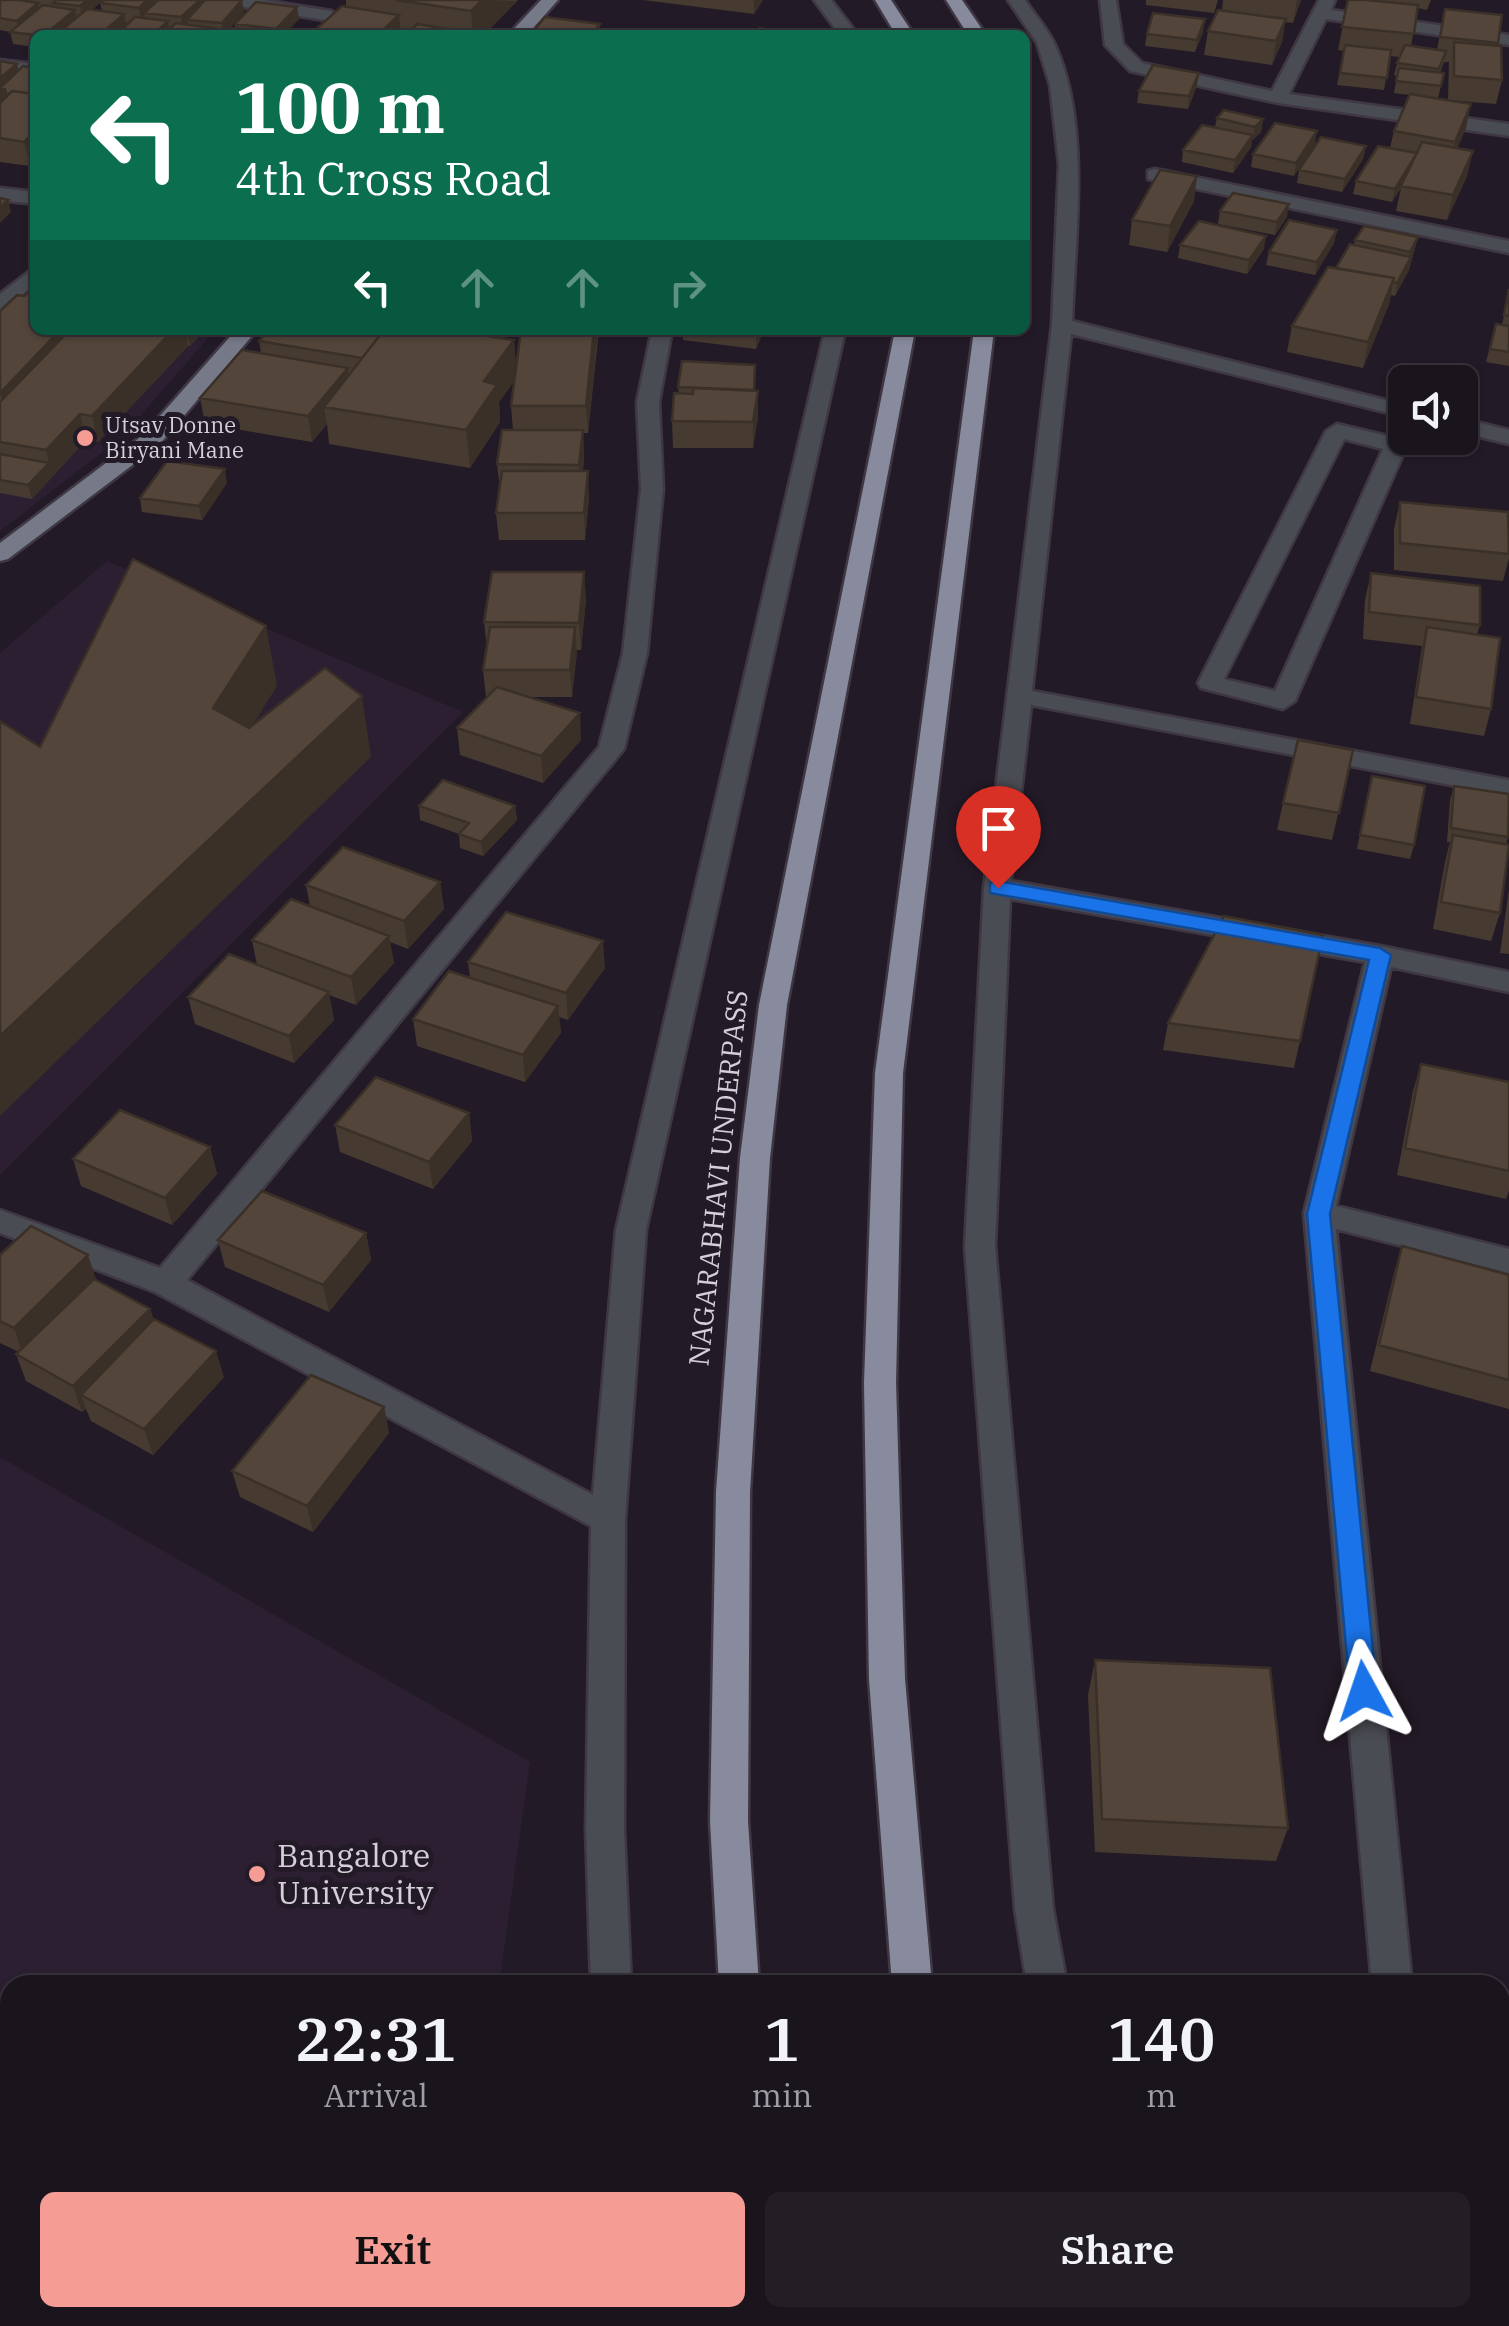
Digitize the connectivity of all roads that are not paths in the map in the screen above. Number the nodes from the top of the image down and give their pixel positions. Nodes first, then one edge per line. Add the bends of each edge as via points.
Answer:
1 (230, 0) edge
2 (550, 0) edge
3 (822, 0) edge
4 (883, 0) edge
5 (954, 0) edge
6 (1016, 0) edge
7 (1108, 0) edge
8 (1323, 7) edge
9 (315, 30) edge
10 (523, 30) edge
11 (845, 30) edge
12 (903, 30) edge
13 (974, 30) edge
14 (1509, 40) edge
15 (0, 65) edge
16 (30, 68) edge
17 (1278, 98) junction
18 (1509, 130) edge
19 (1155, 175) edge
20 (0, 194) edge
21 (30, 197) edge
22 (1509, 248) edge
23 (30, 278) edge
24 (0, 305) edge
25 (1062, 325) junction
26 (242, 335) edge
27 (661, 335) edge
28 (834, 335) edge
29 (903, 335) edge
30 (983, 335) edge
31 (1388, 407) edge
32 (1388, 418) edge
33 (1478, 429) edge
34 (1509, 437) edge
35 (1368, 438) junction
36 (0, 554) edge
37 (1021, 696) junction
38 (1509, 780) edge
39 (1508, 787) edge
40 (998, 888) junction
41 (1380, 955) junction
42 (1509, 982) edge
43 (1319, 1214) junction
44 (1, 1221) edge
45 (1509, 1260) edge
46 (166, 1283) junction
47 (608, 1519) junction
48 (611, 1975) edge
49 (737, 1975) edge
50 (911, 1975) edge
51 (1045, 1975) edge
52 (1391, 1975) edge

1 - 9 street via 330,16
2 - 10 main road
3 - 11 street
4 - 12 highway
5 - 13 highway
6 - 25 street via 1046,44 1060,85 1068,165
7 - 17 street via 1114,46 1136,67
8 - 14 street
8 - 17 street
15 - 16 street
17 - 18 street
19 - 22 street
20 - 21 street
23 - 24 street
25 - 31 street
25 - 37 street
26 - 36 main road via 152,440
27 - 46 street via 648,402 652,489 635,653 611,749
28 - 47 street via 631,1230
29 - 49 highway, NAGARABHAVI UNDERPASS via 773,1005 755,1158 733,1492 729,1821
30 - 50 highway via 889,1073 880,1383 887,1679
32 - 35 street
33 - 34 street
35 - 35 street via 1337,432 1210,684 1284,701 1396,445
37 - 39 street
37 - 40 street
38 - 39 street
40 - 41 street
40 - 51 street via 980,1246 1034,1909
41 - 42 street
41 - 43 street
43 - 45 street
43 - 52 street
44 - 46 street
46 - 47 street
47 - 48 street

